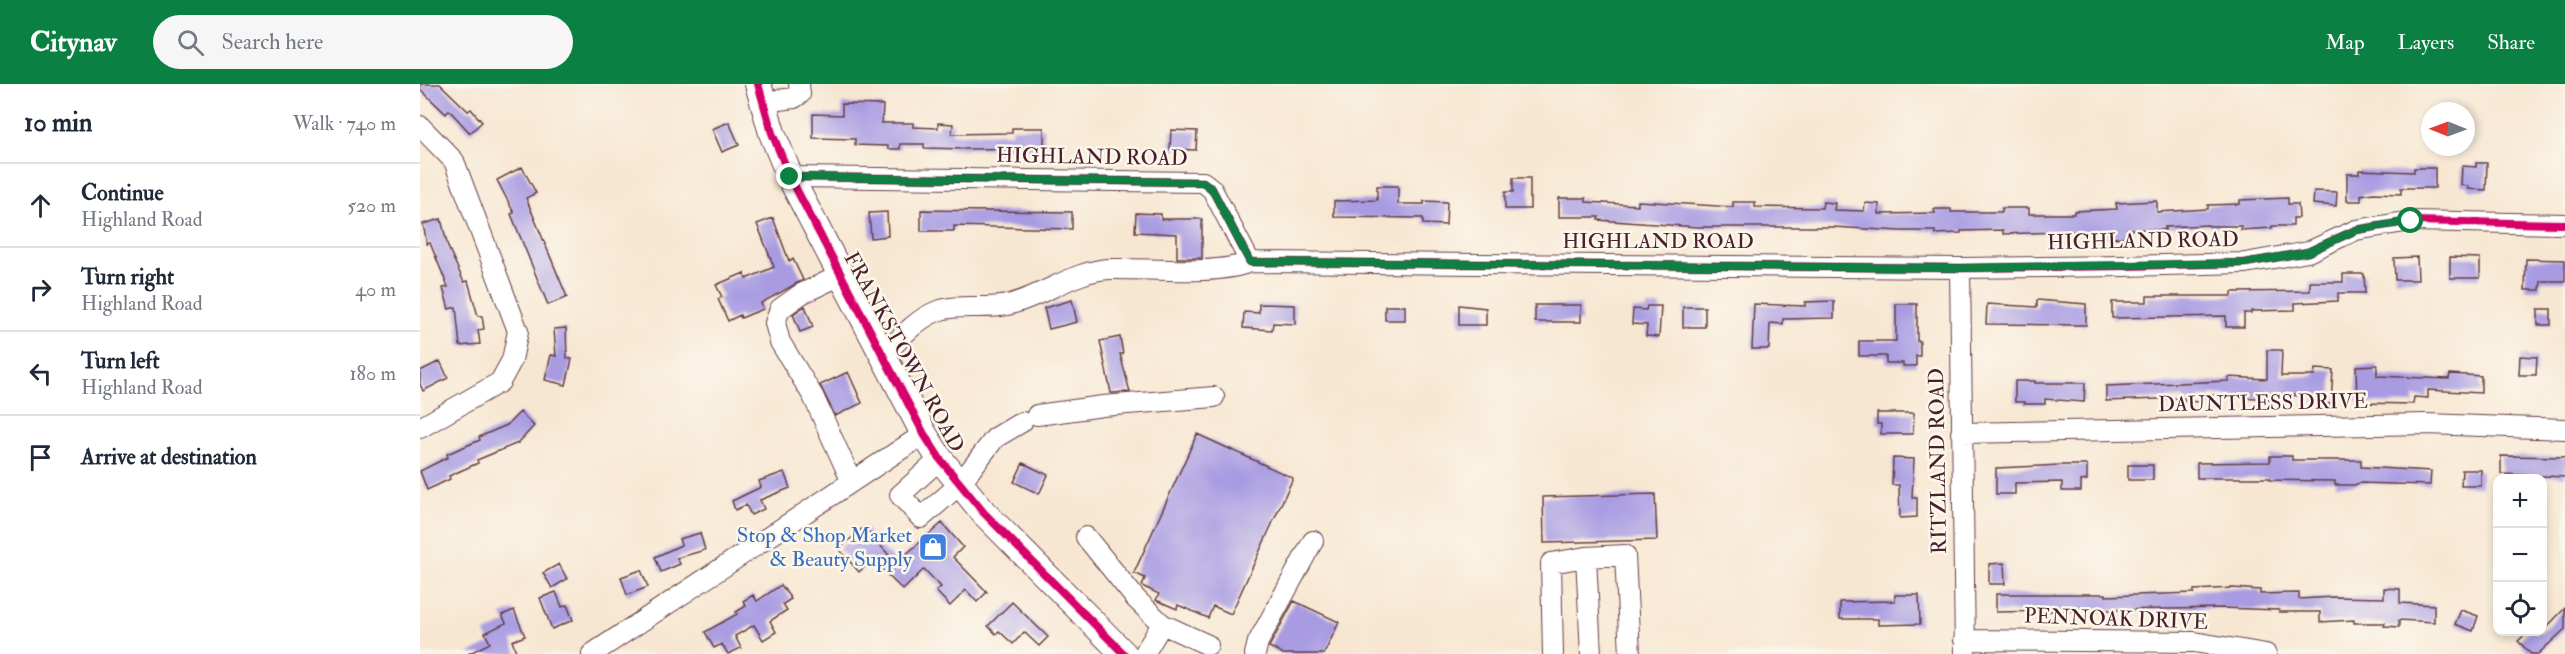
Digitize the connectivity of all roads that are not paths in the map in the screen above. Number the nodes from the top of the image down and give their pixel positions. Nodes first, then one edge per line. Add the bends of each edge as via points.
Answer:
1 (799, 84) edge
2 (760, 93) edge
3 (420, 126) edge
4 (790, 177) junction
5 (2565, 224) edge
6 (1250, 262) junction
7 (1960, 268) junction
8 (841, 275) junction
9 (883, 356) junction
10 (1214, 397) dead end
11 (420, 428) edge
12 (2565, 429) edge
13 (1961, 433) junction
14 (924, 434) junction
15 (940, 459) junction
16 (852, 482) junction
17 (959, 485) junction
18 (1086, 537) dead end
19 (1313, 541) dead end
20 (1586, 557) junction
21 (1162, 624) junction
22 (1208, 645) dead end
23 (1965, 647) edge
24 (2160, 647) edge
25 (592, 654) edge
26 (1124, 654) edge
27 (1144, 654) edge
28 (1255, 654) edge
29 (1553, 654) edge
30 (1591, 654) edge
31 (1629, 654) edge
32 (2266, 654) edge

1 - 2 street via 800,94 794,98
2 - 4 main road, FRANKSTOWN ROAD
3 - 11 street via 454,160 518,331 512,360 501,382
4 - 6 street, HIGHLAND ROAD via 1203,182 1212,189
4 - 8 main road, FRANKSTOWN ROAD
5 - 7 street, HIGHLAND ROAD via 2411,221 2356,230 2308,252 2245,263
6 - 7 street, HIGHLAND ROAD
6 - 9 street via 1236,267 1107,269 1006,305 936,312 911,328
7 - 13 street, RITZLAND ROAD
8 - 9 main road, FRANKSTOWN ROAD
8 - 16 street via 801,294 780,309 775,322 780,342 813,396
9 - 14 main road, FRANKSTOWN ROAD
10 - 17 street via 1103,406 1029,419 995,438
12 - 13 street, DAUNTLESS DRIVE via 2427,424
13 - 23 street, RITZLAND ROAD
14 - 15 main road, FRANKSTOWN ROAD
14 - 16 street
15 - 17 main road, FRANKSTOWN ROAD
15 - 17 street via 900,495 921,518
16 - 25 street
17 - 26 main road, FRANKSTOWN ROAD
18 - 21 street via 1136,599
19 - 28 street
20 - 29 street via 1551,563
20 - 30 street
20 - 31 street via 1625,555
21 - 22 street
21 - 27 street
23 - 24 street, PENNOAK DRIVE
24 - 32 street, PENNOAK DRIVE via 2194,642

